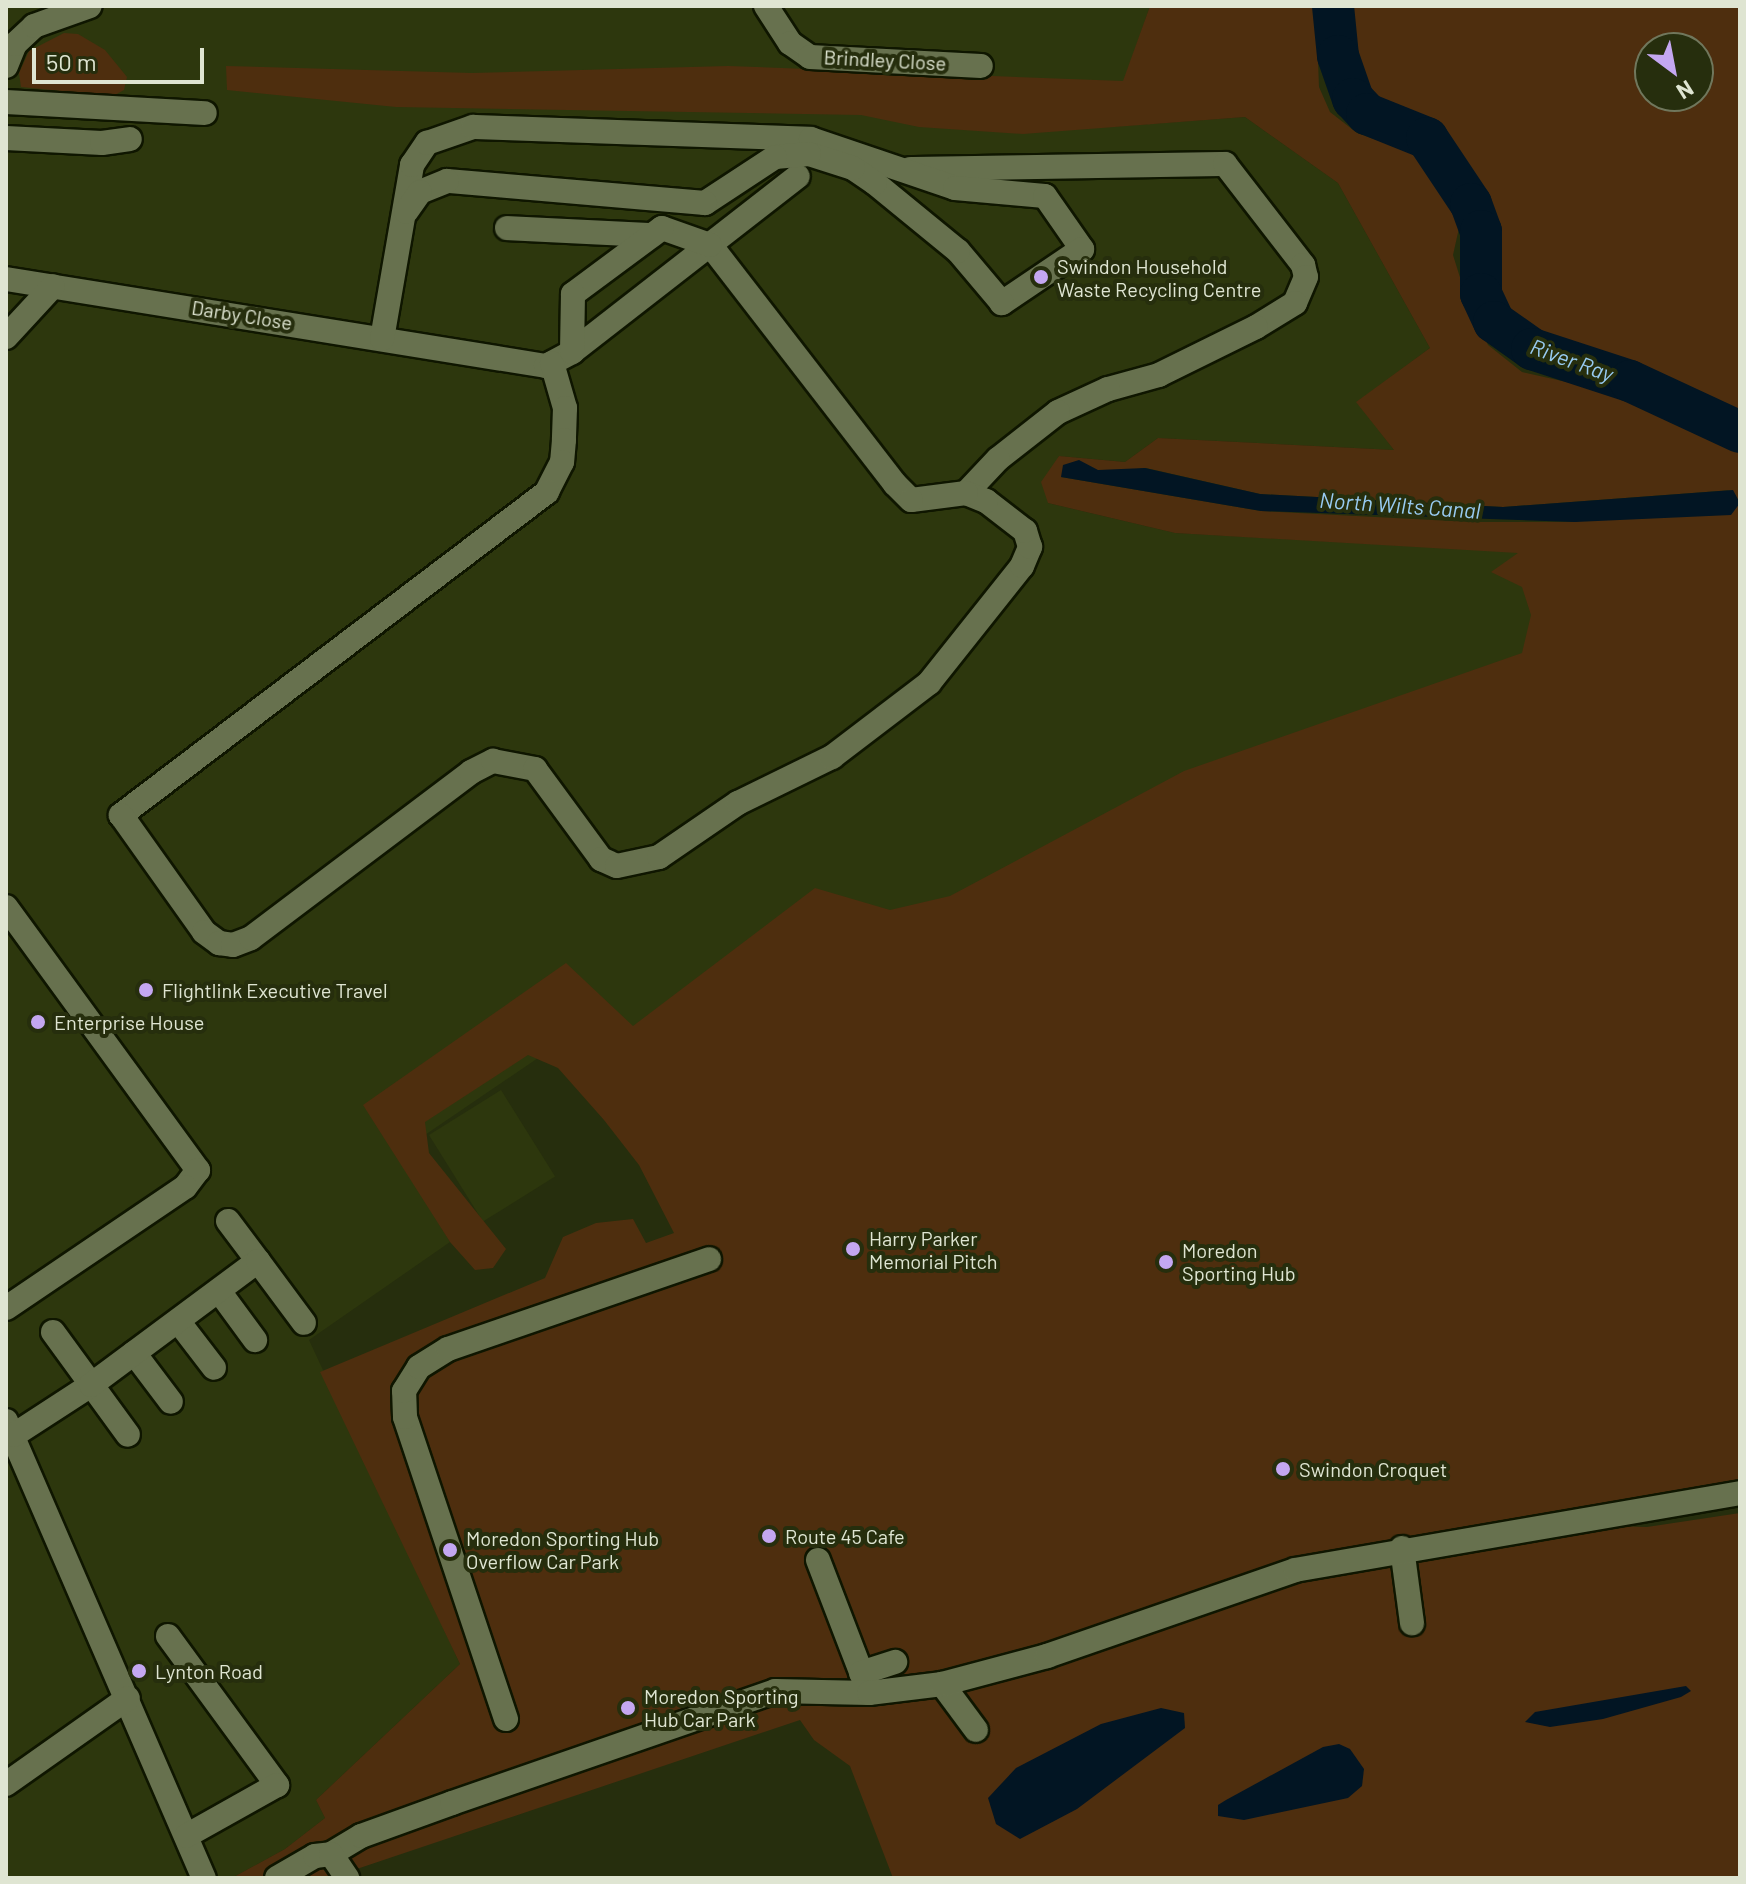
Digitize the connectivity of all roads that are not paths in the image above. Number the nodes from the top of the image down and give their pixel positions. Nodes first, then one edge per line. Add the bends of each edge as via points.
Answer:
1 (90, 6) edge
2 (766, 6) edge
3 (6, 66) edge
4 (981, 66) dead end
5 (6, 102) edge
6 (205, 113) dead end
7 (6, 138) edge
8 (130, 139) dead end
9 (903, 170) junction
10 (798, 176) dead end
11 (406, 212) junction
12 (507, 228) dead end
13 (652, 235) junction
14 (710, 245) junction
15 (6, 279) edge
16 (53, 286) junction
17 (6, 337) edge
18 (382, 339) junction
19 (562, 357) junction
20 (966, 493) junction
21 (6, 907) edge
22 (228, 1221) dead end
23 (709, 1259) dead end
24 (258, 1261) junction
25 (219, 1291) junction
26 (6, 1308) edge
27 (178, 1321) junction
28 (304, 1323) dead end
29 (53, 1332) dead end
30 (255, 1340) dead end
31 (134, 1353) junction
32 (214, 1368) dead end
33 (91, 1385) junction
34 (171, 1402) dead end
35 (10, 1428) edge
36 (128, 1435) dead end
37 (1740, 1493) edge
38 (1402, 1548) junction
39 (818, 1560) dead end
40 (1412, 1623) dead end
41 (168, 1636) dead end
42 (895, 1662) dead end
43 (865, 1683) junction
44 (942, 1684) junction
45 (128, 1698) junction
46 (506, 1719) dead end
47 (976, 1730) dead end
48 (6, 1784) edge
49 (186, 1836) junction
50 (331, 1854) junction
51 (204, 1878) edge
52 (277, 1878) edge
53 (347, 1878) edge

1 - 3 street via 34,26 15,44
2 - 4 street, Brindley Close via 790,43 810,57
5 - 6 street
7 - 8 street via 102,143
9 - 11 street via 832,143 785,135 473,127 427,143 412,165
9 - 11 street via 955,188 1045,196 1082,249 1002,303 958,251 875,183 829,158 785,154 705,203 447,181 420,192
9 - 20 street via 1225,164 1303,265 1306,277 1295,303 1256,327 1159,375 1108,389 1058,412 998,459
10 - 14 street
11 - 18 street
12 - 13 street
13 - 14 street via 662,228
13 - 19 street via 573,294
14 - 19 street
14 - 20 street via 911,500 927,502
15 - 16 street, Darby Close
16 - 17 street
16 - 18 street, Darby Close
18 - 19 street, Darby Close via 535,367
19 - 20 street via 562,462 547,492 121,815 204,932 219,943 233,945 251,938 471,772 493,761 535,769 601,859 617,866 659,857 738,803 832,757 929,683 1022,566 1030,547 1025,531 986,501
21 - 26 street via 198,1170 185,1187
22 - 24 street
23 - 46 street via 448,1349 419,1367 404,1391 405,1417
24 - 25 street
24 - 28 street
25 - 27 street
25 - 30 street
27 - 31 street
27 - 32 street
29 - 33 street
31 - 33 street
31 - 34 street
33 - 35 street
33 - 36 street
35 - 45 street
37 - 38 street
38 - 40 street
38 - 44 street via 1241,1585 1047,1656
39 - 43 street
41 - 49 street via 277,1785
42 - 43 street
43 - 44 street
43 - 50 street via 775,1691 361,1836
44 - 47 street
45 - 48 street
45 - 49 street
49 - 51 street
50 - 52 street via 315,1856
50 - 53 street

